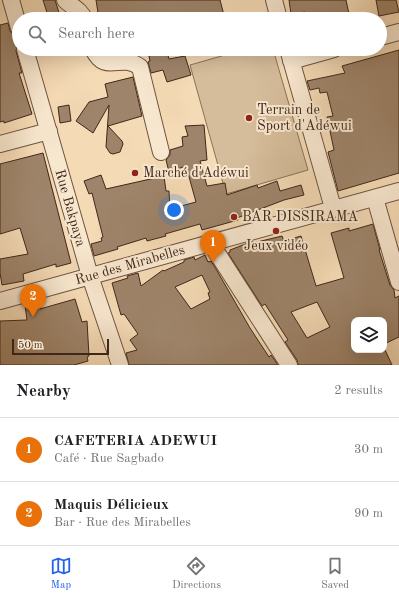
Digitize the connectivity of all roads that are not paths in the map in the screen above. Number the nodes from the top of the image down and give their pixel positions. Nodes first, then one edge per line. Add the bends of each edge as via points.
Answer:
1 (11, 0) edge
2 (65, 0) edge
3 (274, 0) edge
4 (14, 12) edge
5 (79, 12) edge
6 (277, 12) edge
7 (399, 32) edge
8 (387, 35) edge
9 (27, 56) edge
10 (97, 56) edge
11 (289, 56) edge
12 (49, 131) junction
13 (0, 144) edge
14 (161, 152) dead end
15 (399, 191) edge
16 (375, 198) junction
17 (333, 208) junction
18 (210, 242) junction
19 (90, 276) junction
20 (399, 282) edge
21 (0, 301) edge
22 (120, 365) edge
23 (289, 365) edge

1 - 4 street
2 - 5 street
3 - 6 street
7 - 8 street
9 - 12 street, Rue Bakpaya
10 - 14 street via 99,60 107,63 126,60 140,67
11 - 17 street
12 - 13 street
12 - 19 street, Rue Bakpaya
15 - 16 street, Rue des Mirabelles
16 - 17 street, Rue des Mirabelles
16 - 20 street
17 - 18 street, Rue des Mirabelles
18 - 19 street, Rue des Mirabelles
18 - 23 street
19 - 21 street, Rue des Mirabelles
19 - 22 street, Rue Bakpaya

